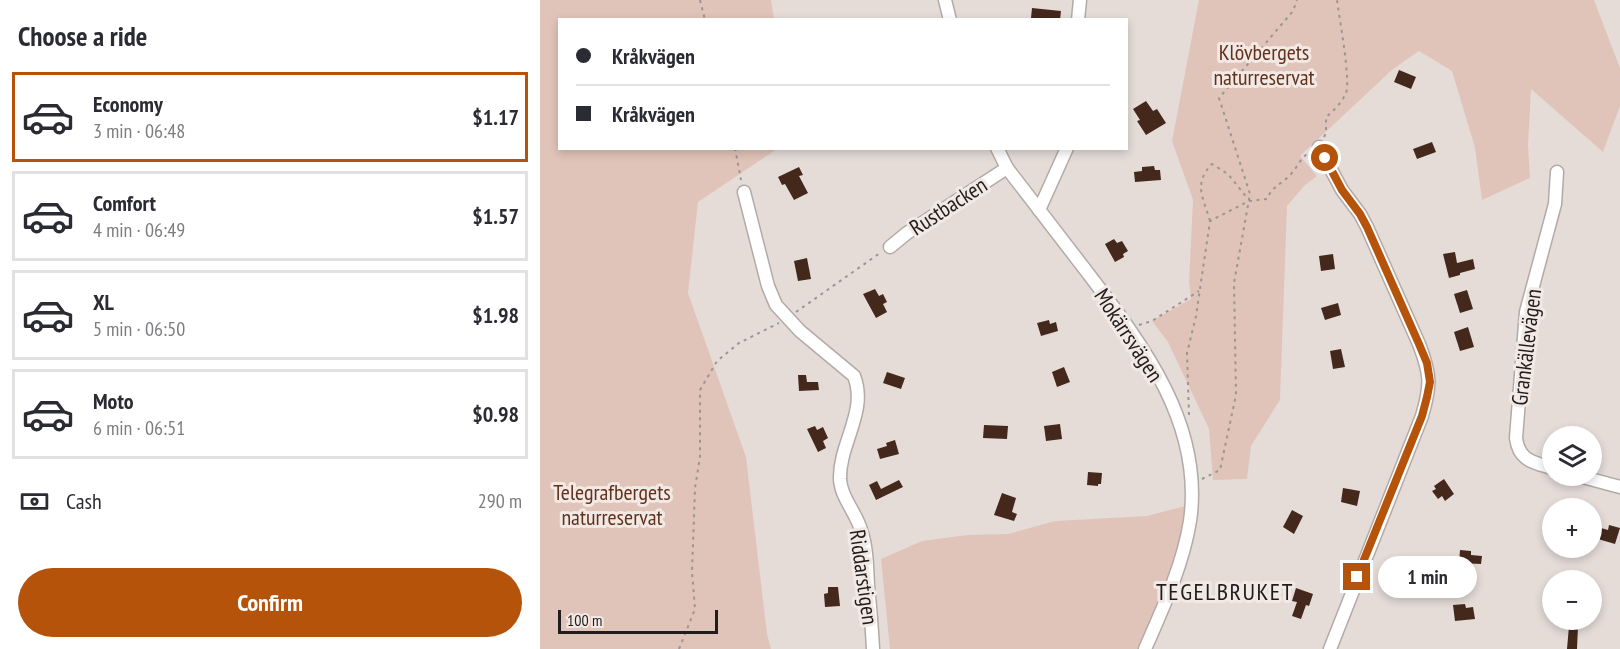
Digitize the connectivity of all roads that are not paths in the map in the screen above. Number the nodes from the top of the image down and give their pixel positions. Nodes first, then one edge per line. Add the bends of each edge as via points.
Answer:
1 (945, 0) edge
2 (1080, 0) edge
3 (950, 18) edge
4 (1078, 18) edge
5 (1319, 147) road end
6 (998, 150) edge
7 (1066, 150) edge
8 (1007, 168) junction
9 (1557, 172) dead end
10 (744, 192) road end
11 (1039, 210) junction
12 (890, 247) road end
13 (1542, 464) edge
14 (1602, 483) edge
15 (1620, 488) edge
16 (873, 649) edge
17 (1145, 649) edge
18 (1330, 649) edge

1 - 3 street
2 - 4 street
5 - 18 street via 1367,227 1427,363 1430,382 1422,416
6 - 8 street, Mokärrsvägen
7 - 11 street
8 - 11 street, Mokärrsvägen
8 - 12 street, Rustbacken
9 - 13 street, Grankällevägen via 1555,204 1527,312 1516,438 1517,448 1525,458
10 - 16 street, Riddarstigen via 776,304 854,376 858,386 859,397 842,456 840,482 861,530
11 - 17 street, Mokärrsvägen via 1146,351 1169,397 1188,449 1190,519 1182,556
14 - 15 street

